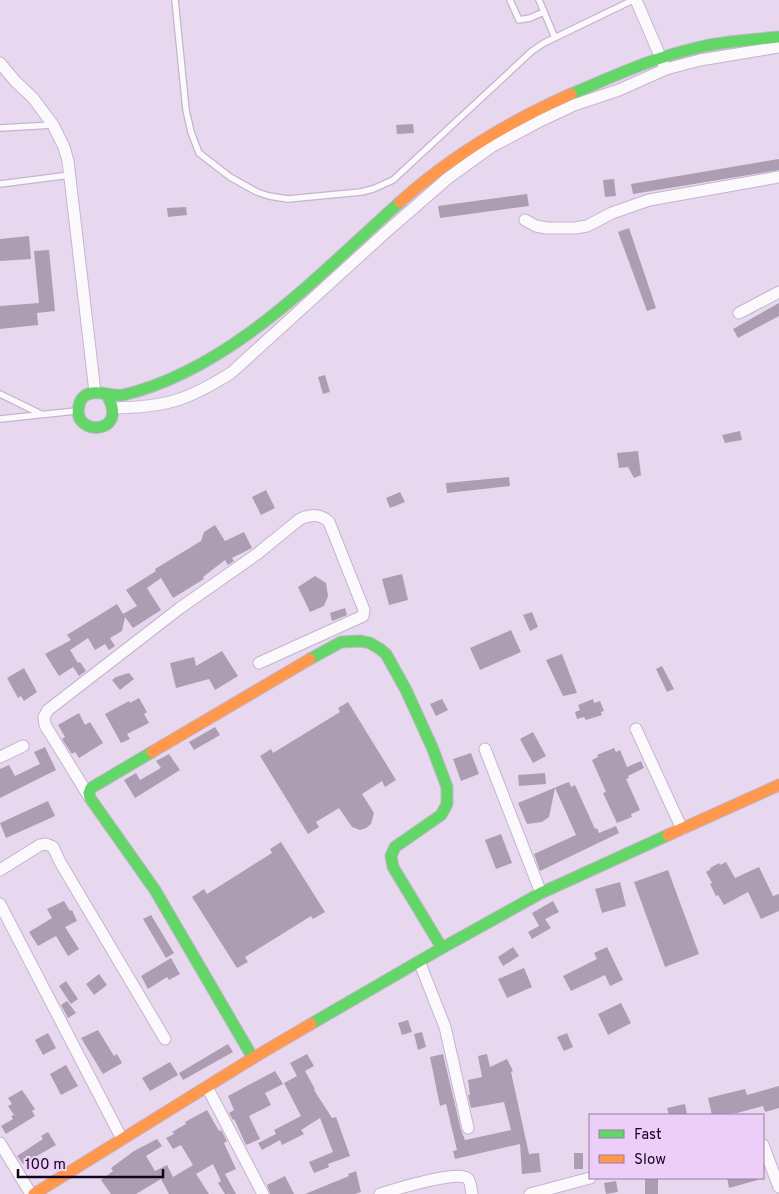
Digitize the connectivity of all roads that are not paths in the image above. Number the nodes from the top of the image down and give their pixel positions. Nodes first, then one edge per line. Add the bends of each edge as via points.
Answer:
1 (175, 0) edge
2 (510, 0) edge
3 (539, 0) edge
4 (634, 0) edge
5 (544, 12) junction
6 (779, 36) edge
7 (555, 38) junction
8 (779, 47) edge
9 (661, 57) junction
10 (0, 63) edge
11 (666, 69) junction
12 (53, 124) junction
13 (0, 128) edge
14 (70, 175) junction
15 (779, 177) edge
16 (0, 184) edge
17 (525, 220) dead end
18 (779, 292) edge
19 (739, 313) dead end
20 (95, 392) junction
21 (0, 394) edge
22 (108, 397) junction
23 (114, 408) junction
24 (78, 411) junction
25 (43, 415) junction
26 (0, 419) edge
27 (259, 663) dead end
28 (636, 729) dead end
29 (23, 746) dead end
30 (485, 749) dead end
31 (0, 757) edge
32 (779, 785) edge
33 (90, 798) junction
34 (682, 829) junction
35 (0, 870) edge
36 (541, 893) junction
37 (0, 904) edge
38 (442, 948) junction
39 (419, 962) junction
40 (165, 1039) dead end
41 (253, 1058) junction
42 (207, 1087) junction
43 (468, 1128) dead end
44 (122, 1139) junction
45 (0, 1143) edge
46 (764, 1148) edge
47 (589, 1178) edge
48 (779, 1186) edge
49 (260, 1193) edge
50 (31, 1194) edge
51 (34, 1194) edge
52 (380, 1194) edge
53 (472, 1194) edge
54 (530, 1194) edge

1 - 7 lane via 186,110 199,152 230,177 257,192 288,199 361,192 393,180 532,51
2 - 5 lane via 519,20
3 - 5 lane
4 - 7 lane
4 - 9 street
5 - 7 lane
6 - 9 street via 687,49
8 - 11 street
9 - 11 street
9 - 22 street via 528,113 464,150 260,325 173,380 123,396
10 - 12 street via 34,98
11 - 23 street via 574,105 492,147 448,178 230,373 207,388 168,404
12 - 13 lane
12 - 14 street via 64,147
14 - 16 lane
14 - 20 street
15 - 17 street via 649,200 612,212 587,226 547,228
18 - 19 street
20 - 22 street
20 - 24 street via 82,398
21 - 25 lane
22 - 23 street
23 - 24 street via 107,424 95,428 80,420
24 - 25 lane
25 - 26 lane
27 - 33 street via 363,616 364,610 329,522 324,517 317,515 300,519 48,710 44,717 45,726
28 - 34 street
29 - 31 street
30 - 36 street
32 - 34 street
33 - 38 street via 91,788 317,654 341,642 370,643 386,654 406,690 448,787 447,804 441,815 395,847 391,856 393,867
33 - 41 street via 155,890
34 - 36 street
35 - 40 street via 40,845 53,847
36 - 38 street
37 - 44 street
38 - 39 street
39 - 41 street
39 - 43 street via 445,1028
41 - 42 street
42 - 44 street
42 - 49 street
44 - 51 street
45 - 50 street
46 - 48 street
47 - 54 street
52 - 53 street via 457,1176 468,1179

